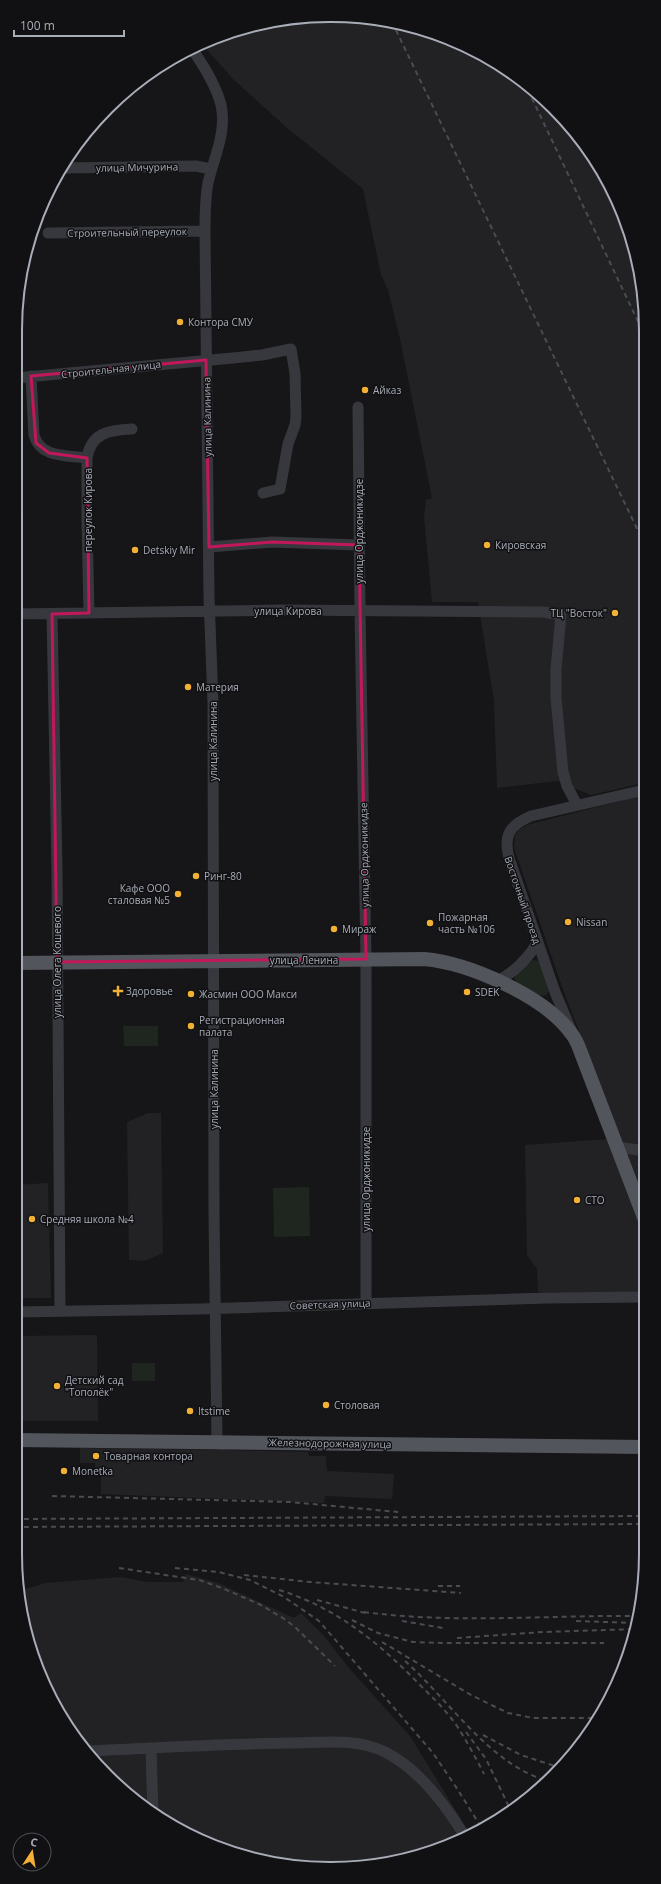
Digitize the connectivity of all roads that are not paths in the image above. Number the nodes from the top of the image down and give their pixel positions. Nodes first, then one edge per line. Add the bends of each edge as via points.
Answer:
1 (195, 54) edge
2 (68, 168) edge
3 (211, 169) junction
4 (205, 231) junction
5 (48, 233) dead end
6 (206, 360) junction
7 (31, 376) junction
8 (22, 377) edge
9 (358, 407) dead end
10 (132, 429) dead end
11 (88, 458) junction
12 (263, 493) dead end
13 (360, 545) junction
14 (209, 547) junction
15 (360, 610) junction
16 (210, 612) junction
17 (89, 613) junction
18 (22, 614) edge
19 (52, 614) junction
20 (639, 791) edge
21 (577, 805) junction
22 (538, 942) junction
23 (366, 959) junction
24 (214, 960) junction
25 (57, 962) junction
26 (22, 963) edge
27 (497, 981) junction
28 (572, 1034) junction
29 (617, 1147) junction
30 (639, 1150) edge
31 (639, 1204) edge
32 (639, 1297) edge
33 (366, 1303) junction
34 (215, 1308) junction
35 (60, 1311) junction
36 (22, 1312) edge
37 (22, 1440) edge
38 (217, 1442) junction
39 (639, 1447) edge
40 (151, 1748) junction
41 (94, 1751) edge
42 (153, 1805) edge
43 (462, 1832) edge

1 - 3 street, улица Калинина via 208,75 221,106 221,134
2 - 3 street, улица Мичурина via 196,166
3 - 4 street, улица Калинина
4 - 5 street, Строительный переулок
4 - 6 street, улица Калинина
6 - 7 street, Строительная улица
6 - 12 street, Строительная улица via 262,355 291,349 295,373 295,425 288,444 280,489
6 - 14 street, улица Калинина
7 - 8 street, Строительная улица
7 - 11 street, переулок Кирова via 36,443 49,453
9 - 13 street, улица Орджоникидзе
10 - 11 street via 113,431 97,437 91,444
11 - 17 street, переулок Кирова
13 - 14 street via 272,542
13 - 15 street, улица Орджоникидзе
14 - 16 street, улица Калинина
15 - 16 street, улица Кирова
15 - 21 street, улица Кирова via 561,614 556,669 557,706 565,780
15 - 23 street, улица Орджоникидзе
16 - 17 street, улица Кирова
16 - 24 street, улица Калинина
17 - 19 street, улица Кирова
18 - 19 street, улица Кирова
19 - 25 street, улица Олега Кошевого
20 - 21 street, Восточный проезд
21 - 22 street, Восточный проезд via 521,820 514,825 508,837 509,858
22 - 27 street via 513,971
22 - 28 street, Восточный проезд
23 - 24 main road, улица Ленина
23 - 27 main road, улица Ленина via 424,959 443,962 461,966
23 - 33 street, улица Орджоникидзе
24 - 25 main road, улица Ленина
24 - 34 street, улица Калинина
25 - 26 main road, улица Ленина
25 - 35 street, улица Олега Кошевого
27 - 28 main road, улица Ленина via 549,1011
28 - 29 main road, улица Ленина
29 - 30 street
29 - 31 main road, улица Ленина
32 - 33 street, Советская улица
33 - 34 street, Советская улица
34 - 35 street, Советская улица
34 - 38 street, улица Калинина
35 - 36 street, Советская улица
37 - 38 main road, Железнодорожная улица
38 - 39 main road, Железнодорожная улица
40 - 41 street
40 - 42 street
40 - 43 street via 340,1742 371,1747 390,1755 415,1774 446,1807

